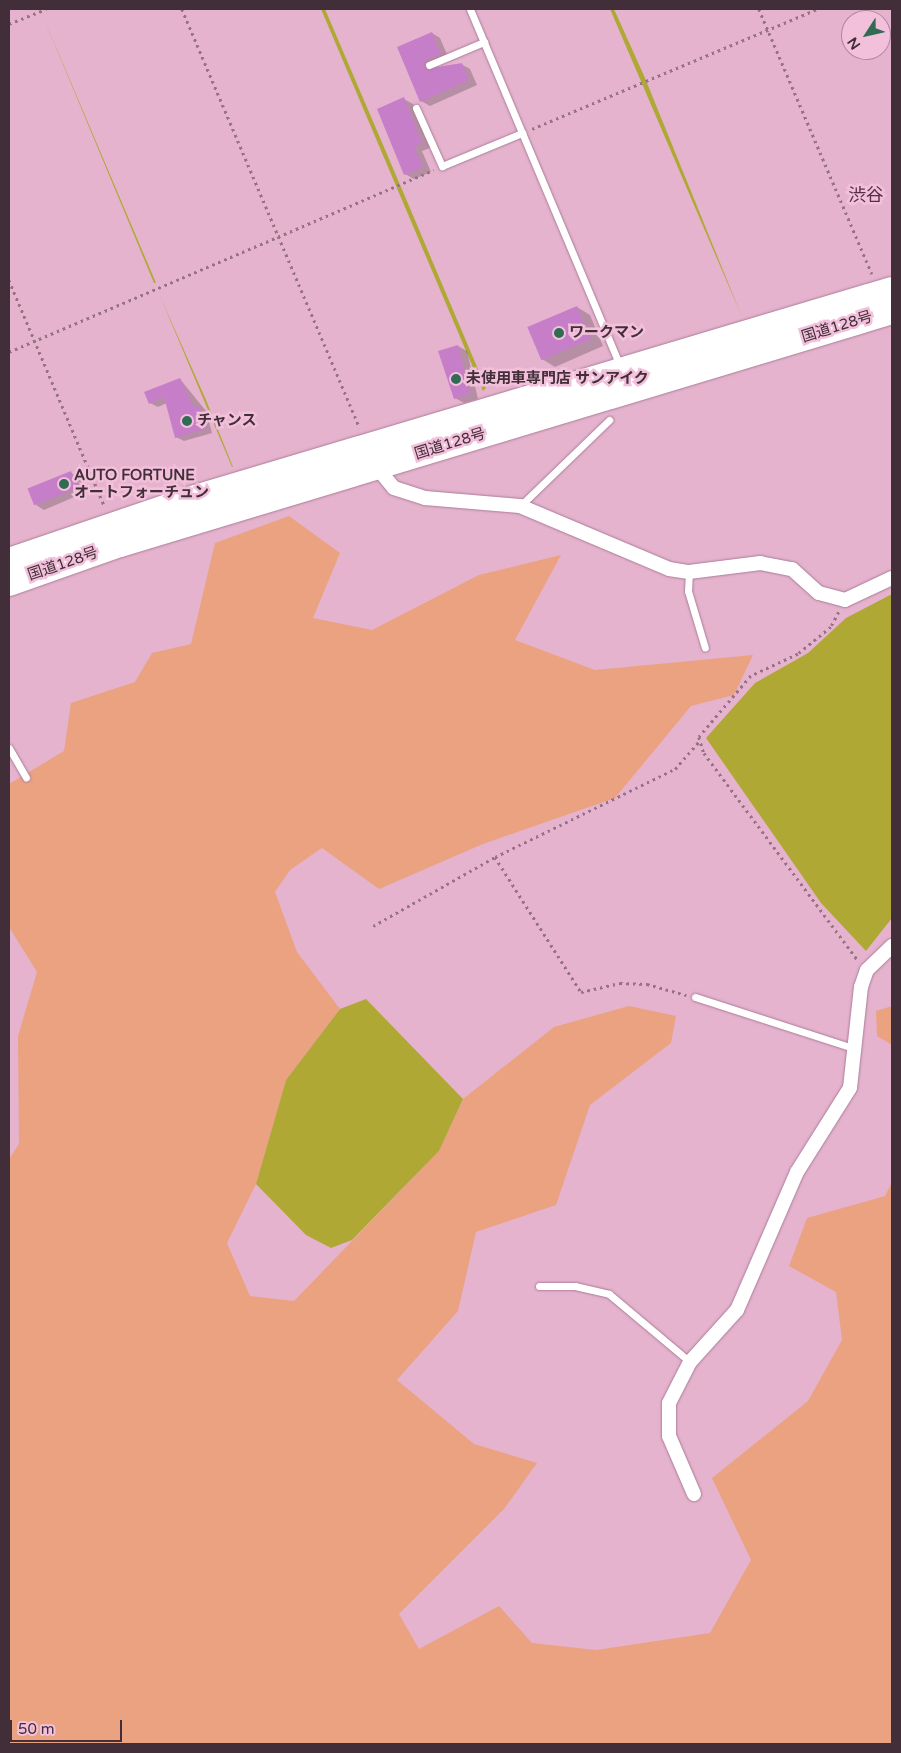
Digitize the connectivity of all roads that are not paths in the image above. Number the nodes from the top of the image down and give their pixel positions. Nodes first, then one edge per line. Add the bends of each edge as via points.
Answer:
1 (470, 9) edge
2 (484, 42) junction
3 (429, 65) dead end
4 (416, 108) dead end
5 (522, 133) junction
6 (888, 298) edge
7 (625, 381) junction
8 (609, 420) dead end
9 (372, 457) junction
10 (520, 506) junction
11 (9, 561) edge
12 (689, 572) junction
13 (892, 578) edge
14 (9, 583) edge
15 (705, 648) dead end
16 (9, 748) edge
17 (26, 778) dead end
18 (892, 946) edge
19 (695, 997) road end
20 (856, 1049) junction
21 (539, 1286) dead end
22 (690, 1362) junction
23 (694, 1494) dead end

1 - 2 lane
2 - 3 lane
2 - 5 lane
4 - 5 lane via 442,166
5 - 7 lane
6 - 7 highway, 国道128号
7 - 9 highway, 国道128号
8 - 10 lane
9 - 10 street via 394,488 425,498
9 - 11 highway, 国道128号 via 112,525
9 - 14 highway, 国道128号
10 - 12 street via 568,524 654,565
12 - 13 street via 760,563 792,569 819,593 845,600
12 - 15 lane via 688,591
16 - 17 lane
18 - 20 street via 867,970
19 - 20 lane
20 - 22 street via 850,1088 797,1172 737,1310
21 - 22 lane via 575,1286 609,1294
22 - 23 street via 669,1403 668,1436

